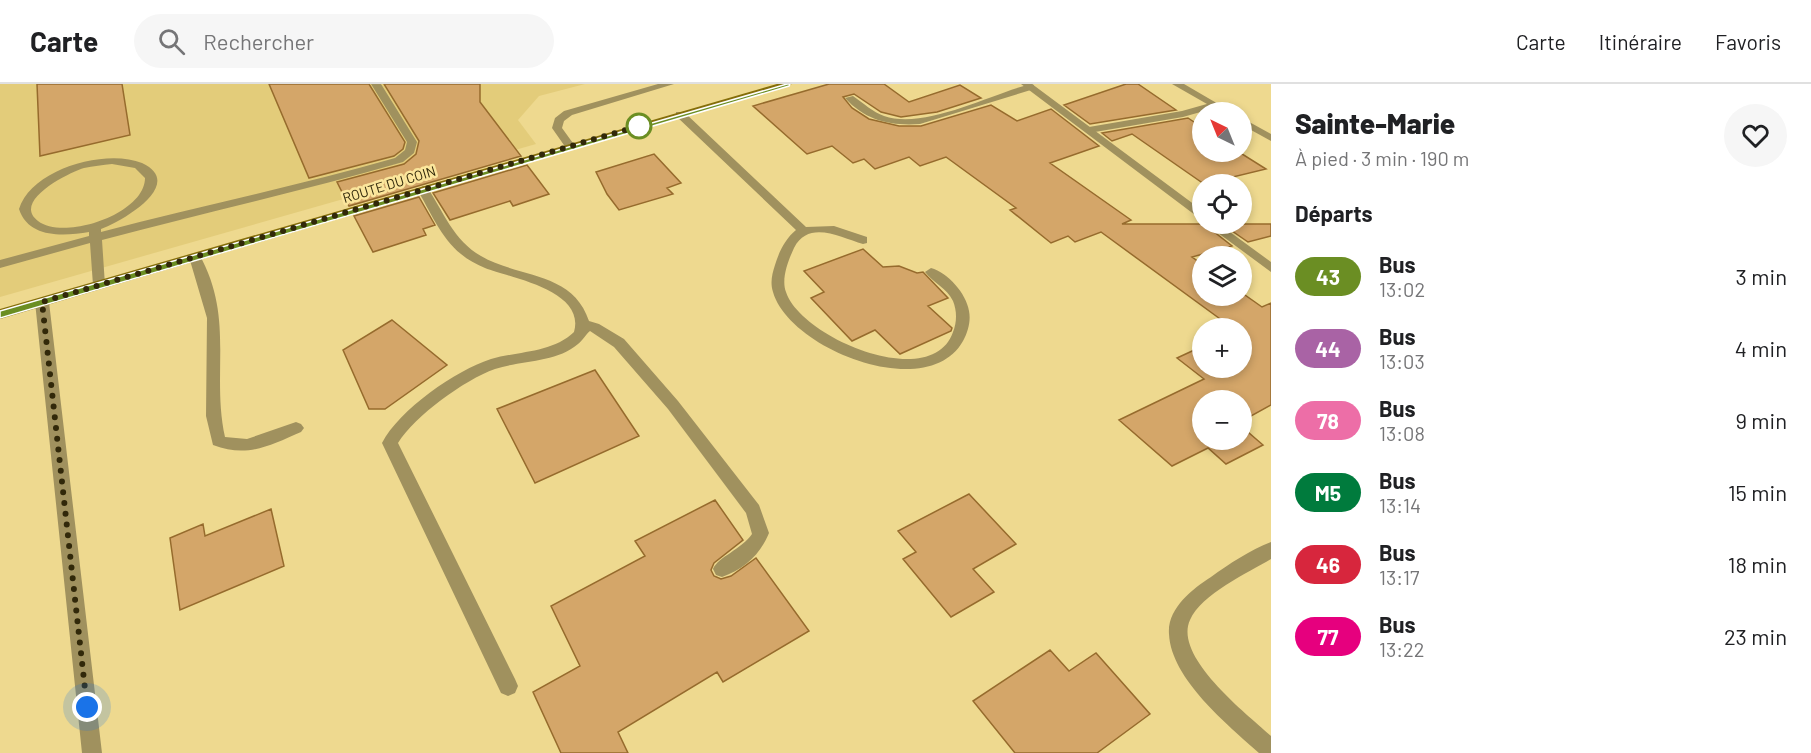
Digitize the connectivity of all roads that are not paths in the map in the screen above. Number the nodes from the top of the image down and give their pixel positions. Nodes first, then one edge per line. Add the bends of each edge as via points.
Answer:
1 (376, 84) edge
2 (669, 84) edge
3 (787, 84) edge
4 (1177, 84) edge
5 (1028, 86) edge
6 (850, 98) dead end
7 (1209, 102) edge
8 (1192, 111) edge
9 (680, 114) junction
10 (1252, 126) edge
11 (1089, 130) junction
12 (1269, 135) edge
13 (570, 146) junction
14 (423, 189) junction
15 (1192, 209) edge
16 (804, 231) junction
17 (95, 232) junction
18 (1225, 234) edge
19 (863, 240) dead end
20 (195, 257) junction
21 (0, 264) edge
22 (1271, 268) edge
23 (931, 272) dead end
24 (99, 285) junction
25 (42, 302) junction
26 (0, 315) edge
27 (583, 324) junction
28 (296, 429) dead end
29 (1271, 550) edge
30 (722, 569) dead end
31 (508, 686) dead end
32 (1271, 750) edge
33 (92, 753) edge

1 - 17 street via 412,142 407,155 399,160 312,185
2 - 13 street via 568,113 559,120 557,128
3 - 9 main road, ROUTE DU COIN
4 - 7 street
5 - 6 street via 912,122 884,120
5 - 11 street
8 - 11 street
9 - 13 main road, ROUTE DU COIN
9 - 16 street
10 - 12 street
11 - 15 street
13 - 14 main road, ROUTE DU COIN
14 - 20 main road, ROUTE DU COIN
14 - 27 street via 465,251 555,285 581,314
16 - 19 street via 840,230
16 - 23 street via 791,242 777,280 779,294 813,331 868,359 929,362 958,340 964,325 962,309 956,294
17 - 17 street via 145,197 152,181 145,168 119,161 81,166 50,180 28,199 26,217 33,224 44,229
17 - 21 street
17 - 24 street
18 - 22 street
20 - 24 main road, ROUTE DU COIN
20 - 28 street via 213,314 213,424 218,441 230,447 250,446
24 - 25 main road, ROUTE DU COIN
25 - 26 main road, ROUTE DU COIN
25 - 33 street
27 - 30 street via 619,344 673,405 753,510 761,532 756,545
27 - 31 street via 578,336 550,351 482,368 406,421 394,432 390,443
29 - 32 street via 1199,596 1181,617 1177,638 1191,671

